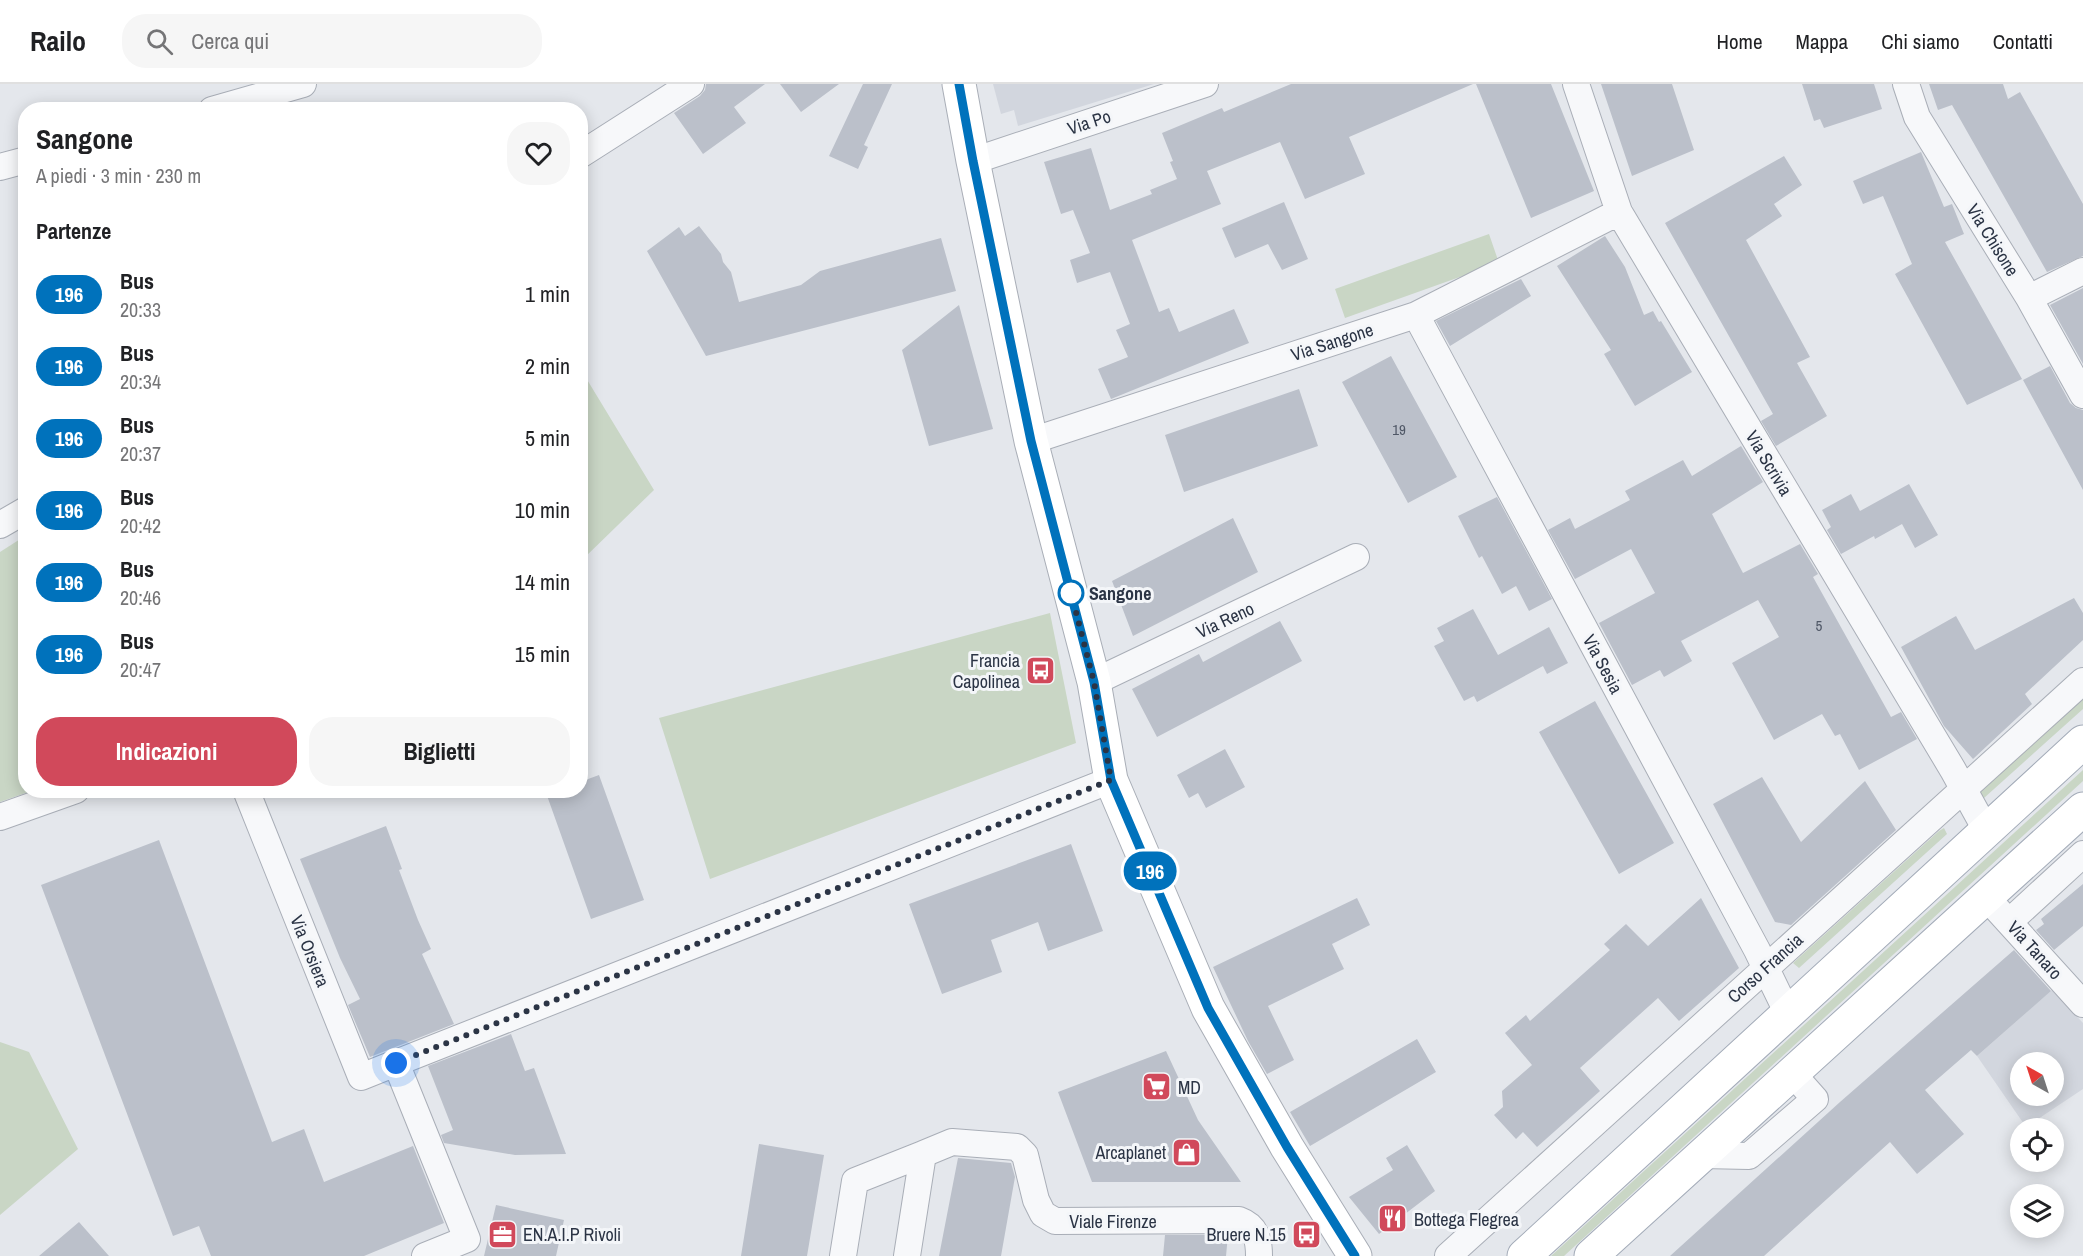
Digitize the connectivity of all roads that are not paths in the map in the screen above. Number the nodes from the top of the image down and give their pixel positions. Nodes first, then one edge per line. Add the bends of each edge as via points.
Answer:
1 (303, 84) edge
2 (691, 84) edge
3 (959, 84) edge
4 (1205, 84) edge
5 (1576, 84) edge
6 (1906, 84) edge
7 (240, 102) edge
8 (588, 149) edge
9 (973, 161) junction
10 (18, 162) edge
11 (0, 167) edge
12 (1619, 212) junction
13 (2083, 271) edge
14 (2029, 298) junction
15 (1416, 315) junction
16 (2083, 395) edge
17 (1031, 441) junction
18 (18, 515) edge
19 (0, 525) edge
20 (1356, 557) dead end
21 (2083, 681) edge
22 (1094, 682) junction
23 (2083, 742) edge
24 (1111, 780) junction
25 (1964, 789) junction
26 (53, 798) edge
27 (249, 798) edge
28 (2083, 809) edge
29 (0, 817) edge
30 (1986, 830) junction
31 (2083, 854) edge
32 (1986, 897) junction
33 (2009, 922) junction
34 (1766, 967) junction
35 (2083, 1004) edge
36 (1788, 1014) junction
37 (396, 1063) junction
38 (924, 1154) junction
39 (425, 1256) edge
40 (843, 1256) edge
41 (907, 1256) edge
42 (1259, 1256) edge
43 (1355, 1256) edge
44 (1448, 1256) edge
45 (1524, 1256) edge
46 (1591, 1256) edge

1 - 7 street
2 - 8 street
3 - 9 main road
4 - 9 street, Via Po
5 - 12 street, Via Scrivia
6 - 14 street, Via Chisone via 1917,117
9 - 17 main road
10 - 11 street
12 - 15 street, Via Sangone
12 - 25 street, Via Scrivia
13 - 14 street
14 - 16 street, Via Chisone
15 - 17 street, Via Sangone
15 - 34 street, Via Sesia
17 - 22 main road
18 - 19 street
20 - 22 street, Via Reno
21 - 25 street, Corso Francia
22 - 24 main road
23 - 30 main road
24 - 37 street
24 - 43 main road via 1208,1008
25 - 30 street, Via Scrivia
25 - 34 street, Corso Francia
26 - 29 street
27 - 37 street, Via Orsiera via 361,1077
28 - 32 main road
30 - 36 main road
31 - 33 street
32 - 33 street, Via Tanaro
32 - 46 main road
33 - 35 street, Via Tanaro
34 - 36 street, Via Sesia
34 - 44 street, Corso Francia
36 - 45 main road
37 - 39 street via 467,1239
38 - 40 street, Viale Firenze via 855,1181
38 - 41 street
38 - 42 street, Viale Firenze via 952,1142 1017,1147 1025,1155 1043,1214 1055,1221 1239,1220 1254,1230 1259,1240

